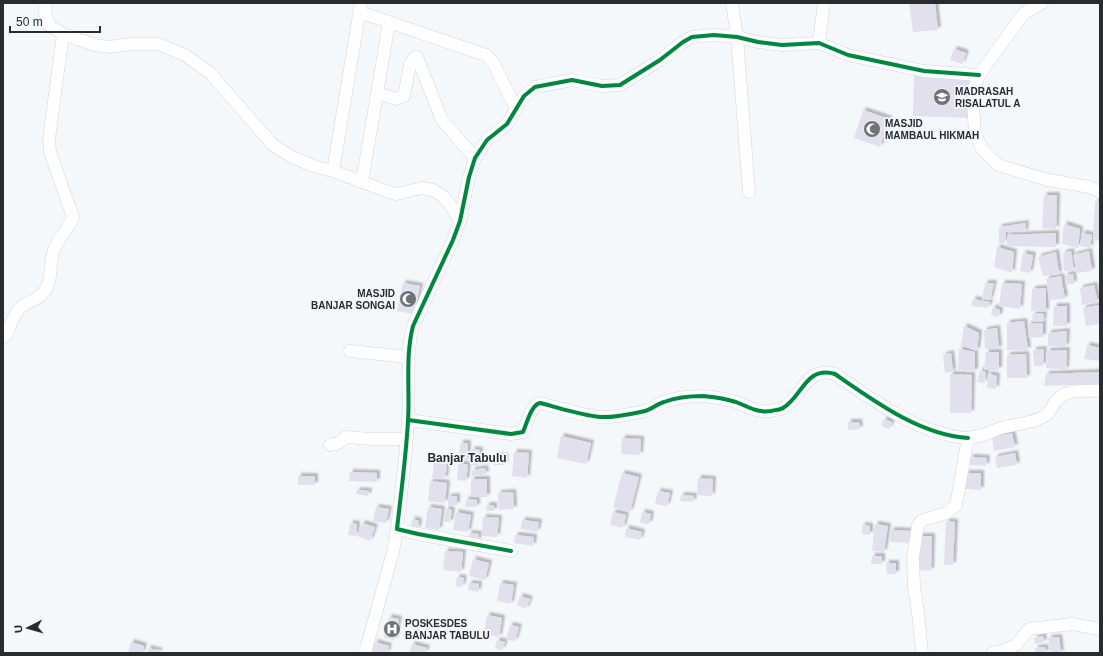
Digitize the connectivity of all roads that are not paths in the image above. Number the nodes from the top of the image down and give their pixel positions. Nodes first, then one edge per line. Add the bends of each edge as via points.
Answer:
1 (45, 3) edge
2 (732, 3) edge
3 (824, 3) edge
4 (1042, 3) edge
5 (360, 8) edge
6 (389, 22) junction
7 (63, 34) junction
8 (737, 37) junction
9 (819, 43) junction
10 (979, 75) junction
11 (377, 93) junction
12 (516, 110) junction
13 (475, 158) junction
14 (333, 171) junction
15 (362, 182) junction
16 (749, 192) dead end
17 (1100, 192) edge
18 (460, 221) junction
19 (3, 337) edge
20 (350, 351) dead end
21 (408, 357) junction
22 (1100, 391) edge
23 (408, 420) junction
24 (407, 438) junction
25 (968, 438) junction
26 (330, 445) dead end
27 (397, 529) junction
28 (511, 551) dead end
29 (1100, 629) edge
30 (364, 653) edge
31 (922, 653) edge
32 (992, 653) edge

1 - 7 street via 44,13 49,25
2 - 8 street
3 - 9 street
4 - 10 street via 1024,13
5 - 6 street
5 - 14 street
6 - 11 street
6 - 12 street via 486,55 493,62
7 - 14 street via 95,45 110,47 158,44 185,55 210,72 273,145 292,157
7 - 19 street via 49,139 50,152 73,217 54,251 49,283 45,291 20,308
8 - 9 street via 782,45
8 - 12 street via 714,35 692,38 620,84 602,86 572,80 536,87 524,96
8 - 16 street
9 - 10 street via 848,55 924,71
10 - 17 street via 974,88 975,134 982,149 998,165 1048,180 1090,187
11 - 13 street via 396,98 404,96 410,65 417,57 442,120
11 - 15 street
12 - 13 street via 507,124 487,140
13 - 18 street
14 - 15 street
15 - 18 street via 396,194 422,188 433,190 444,197
18 - 21 street via 413,326
20 - 21 street
21 - 23 street
22 - 25 street via 1080,390 1065,394 1060,396 1045,417
23 - 24 street
23 - 25 street via 511,434 523,432 534,408 540,403 602,417 634,414 663,402 689,396 729,401 763,412 782,409 810,378 828,372 835,374 888,411 951,437
24 - 26 street via 347,437 337,444
24 - 27 street
25 - 31 street via 956,505 947,513 921,521 918,525 913,557
27 - 28 street
27 - 30 street via 393,552
29 - 32 street via 1072,624 1029,629 1016,645

